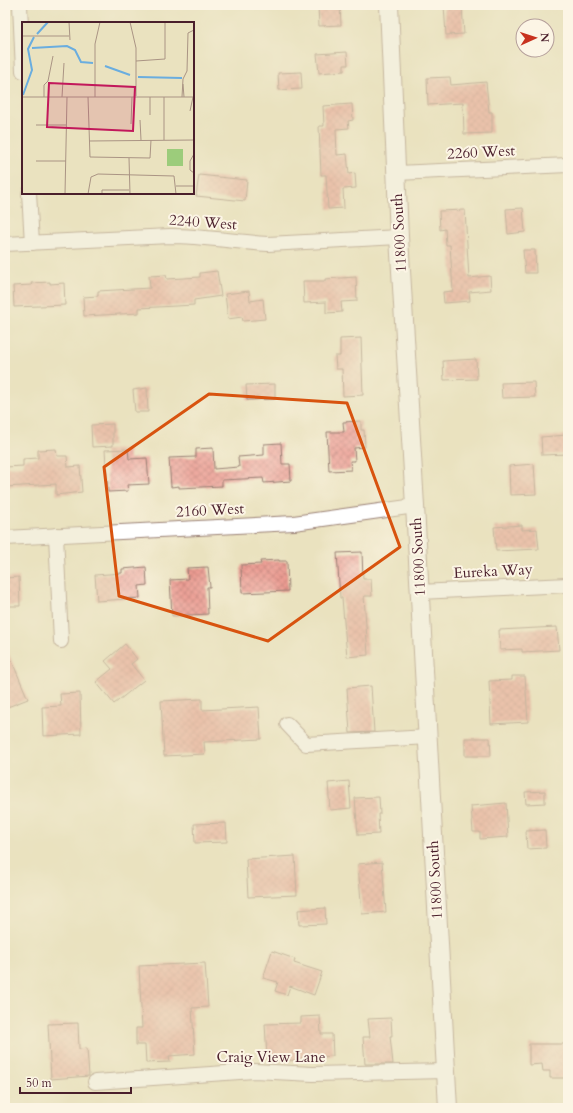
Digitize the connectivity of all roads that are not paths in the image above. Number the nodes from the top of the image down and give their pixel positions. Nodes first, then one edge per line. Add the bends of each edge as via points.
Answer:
1 (20, 5) edge
2 (389, 5) edge
3 (22, 49) edge
4 (568, 165) edge
5 (396, 173) junction
6 (29, 194) edge
7 (399, 237) junction
8 (32, 243) junction
9 (5, 244) edge
10 (416, 506) junction
11 (56, 535) junction
12 (5, 538) edge
13 (568, 584) edge
14 (420, 592) junction
15 (61, 641) dead end
16 (287, 724) dead end
17 (428, 737) junction
18 (446, 1071) junction
19 (95, 1082) dead end
20 (448, 1108) edge

1 - 3 street
2 - 5 main road, 11800 South
4 - 5 street, 2260 West
5 - 7 main road, 11800 South
6 - 8 street
7 - 8 street, 2240 West via 268,244 196,236
7 - 10 main road, 11800 South
8 - 9 street, 2240 West
10 - 11 street, 2160 West via 294,523
10 - 14 main road, 11800 South
11 - 12 street, 2160 West
11 - 15 street
13 - 14 street, Eureka Way
14 - 17 main road, 11800 South
16 - 17 street via 306,744
17 - 18 main road, 11800 South
18 - 19 street, Craig View Lane via 312,1074 254,1070
18 - 20 main road, 11800 South

